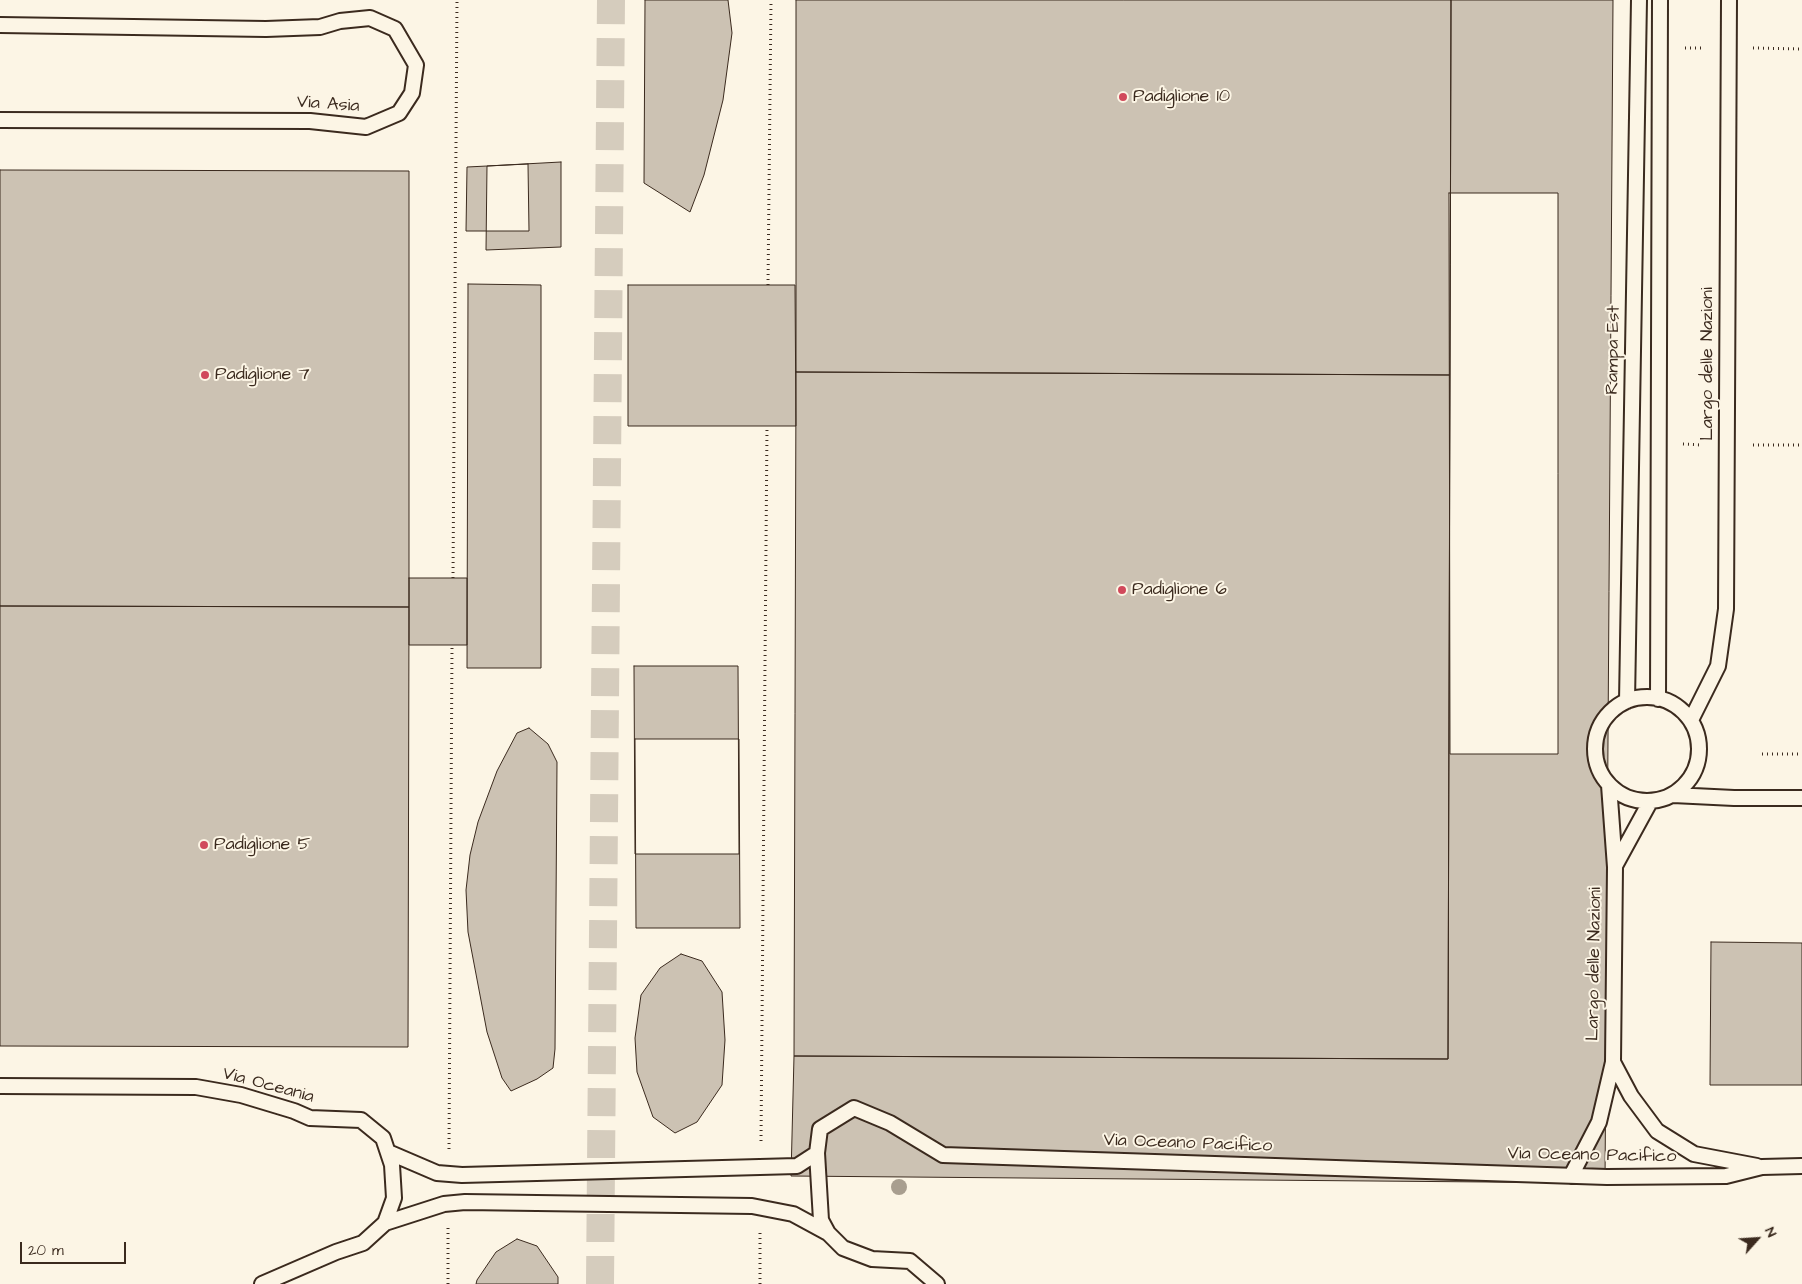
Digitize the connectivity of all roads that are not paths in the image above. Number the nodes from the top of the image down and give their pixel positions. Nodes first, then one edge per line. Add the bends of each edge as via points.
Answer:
1 (1639, 0) edge
2 (1660, 0) edge
3 (1729, 0) edge
4 (0, 25) edge
5 (0, 120) edge
6 (1658, 699) junction
7 (1627, 701) junction
8 (1691, 720) junction
9 (1609, 786) junction
10 (1673, 796) junction
11 (1802, 798) edge
12 (1650, 802) junction
13 (1615, 867) junction
14 (1613, 1062) junction
15 (0, 1086) edge
16 (388, 1152) junction
17 (817, 1153) junction
18 (1802, 1166) edge
19 (1762, 1167) junction
20 (1571, 1176) junction
21 (385, 1223) junction
22 (828, 1233) junction
23 (262, 1284) edge
24 (937, 1284) edge

1 - 7 lane, Rampa Est
2 - 6 lane
3 - 8 lane, Largo delle Nazioni via 1726,609 1718,666
4 - 5 lane, Via Asia via 266,29 320,27 370,18 396,29 416,65 412,93 398,113 366,127 310,121
6 - 7 lane via 1646,697
6 - 8 lane via 1678,707
7 - 9 lane via 1609,713 1599,728 1595,746 1597,765
8 - 10 lane via 1700,744 1697,768
9 - 12 lane via 1630,799
9 - 13 lane, Largo delle Nazioni
10 - 11 lane
10 - 12 lane
12 - 13 lane, Largo delle Nazioni
13 - 14 lane, Largo delle Nazioni
14 - 19 lane, Largo delle Nazioni via 1631,1096 1657,1131 1694,1154
14 - 20 lane, Largo delle Nazioni via 1600,1122
15 - 16 lane, Via Oceania via 196,1087 241,1095 294,1110 310,1118 361,1120 383,1138
16 - 17 lane via 437,1173 462,1175 797,1166
16 - 21 lane, Via Oceania via 394,1198
17 - 20 lane, Via Oceano Pacifico via 820,1129 854,1108 890,1123 943,1155
17 - 22 lane, Via Oceano Pacifico via 821,1220
18 - 19 lane, Via Oceano Pacifico
19 - 20 lane, Via Oceano Pacifico via 1726,1176
21 - 22 lane via 449,1203 752,1206 793,1214
21 - 23 lane, Via Oceania via 363,1243
22 - 24 lane via 844,1248 872,1259 910,1261

